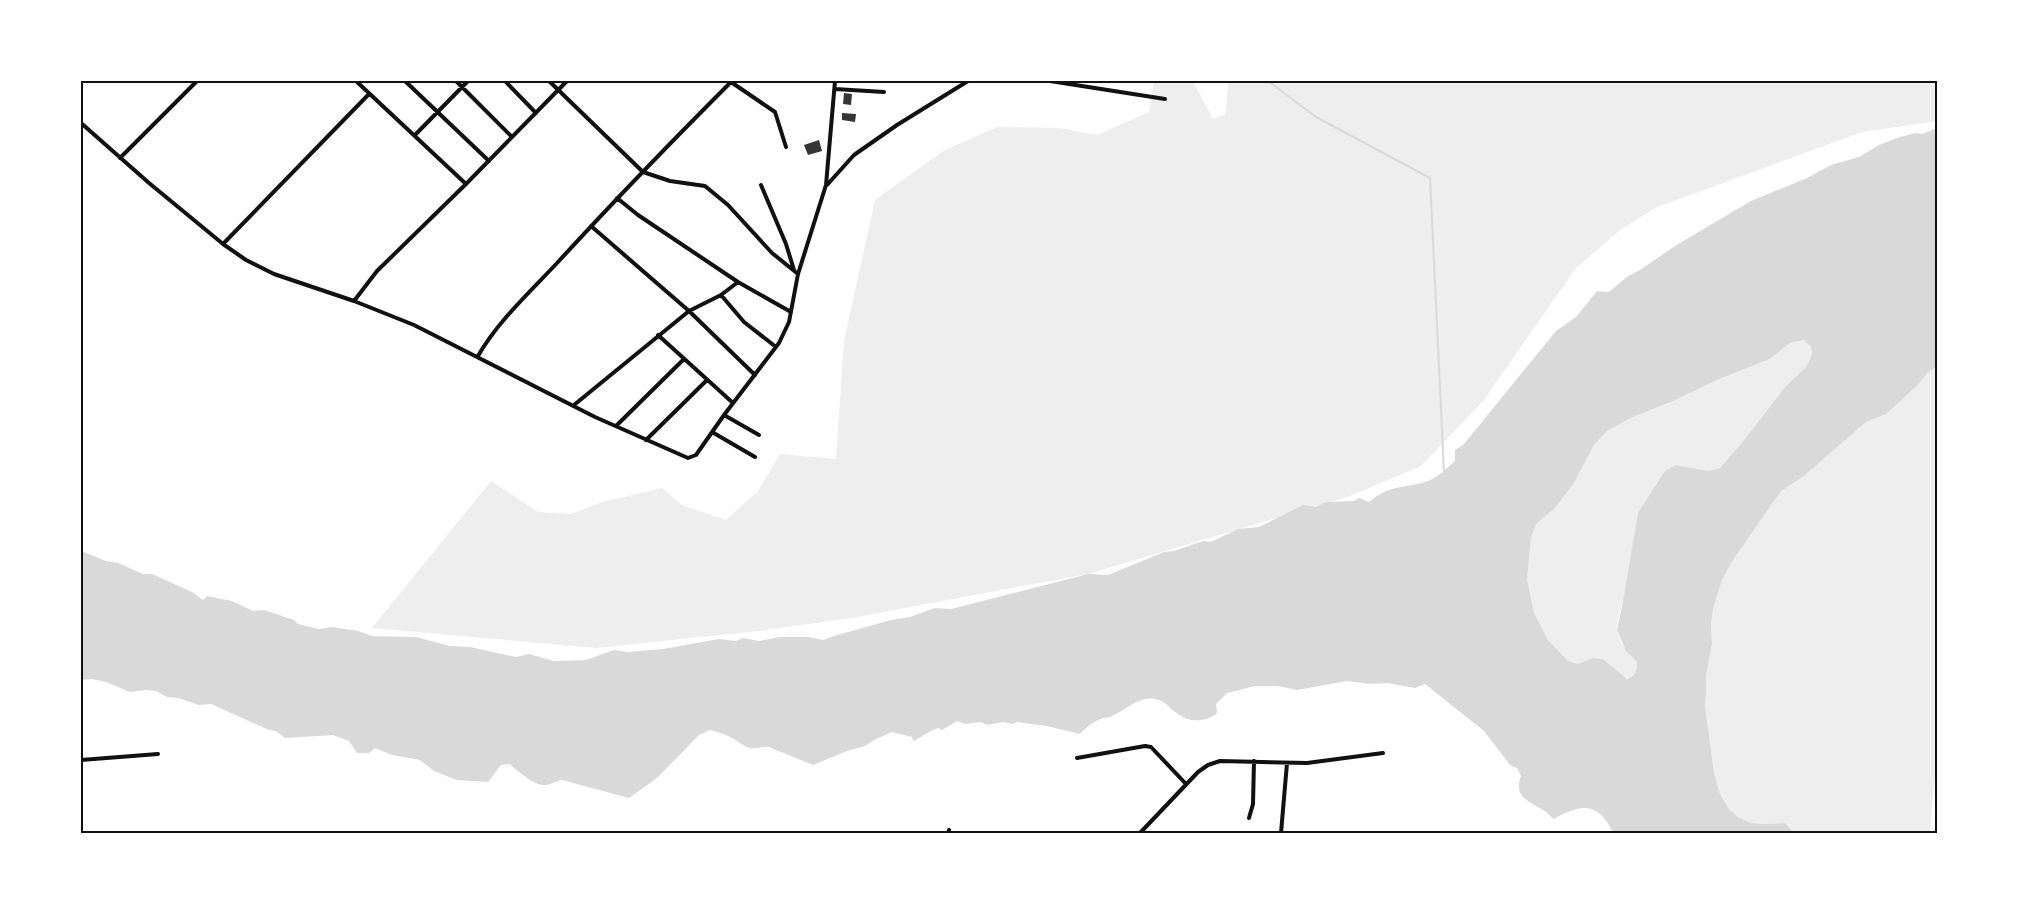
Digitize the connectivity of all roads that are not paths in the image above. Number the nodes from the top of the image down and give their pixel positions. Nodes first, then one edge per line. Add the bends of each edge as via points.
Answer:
1 (196, 81) edge
2 (356, 81) edge
3 (405, 81) edge
4 (456, 81) edge
5 (468, 81) edge
6 (505, 81) edge
7 (549, 81) edge
8 (567, 81) edge
9 (731, 81) edge
10 (835, 81) edge
11 (955, 81) edge
12 (968, 81) edge
13 (1050, 81) edge
14 (960, 86) junction
15 (462, 87) junction
16 (835, 89) junction
17 (558, 90) junction
18 (884, 92) dead end
19 (369, 94) junction
20 (1165, 99) dead end
21 (438, 112) junction
22 (536, 113) junction
23 (81, 123) edge
24 (414, 135) junction
25 (512, 137) junction
26 (786, 147) dead end
27 (120, 158) junction
28 (489, 161) junction
29 (643, 172) junction
30 (466, 184) junction
31 (761, 185) dead end
32 (826, 186) junction
33 (617, 198) junction
34 (591, 225) junction
35 (223, 244) junction
36 (796, 272) junction
37 (738, 282) junction
38 (721, 295) junction
39 (354, 301) junction
40 (689, 311) junction
41 (791, 312) junction
42 (658, 334) junction
43 (776, 347) junction
44 (478, 356) junction
45 (684, 359) junction
46 (755, 375) junction
47 (707, 380) junction
48 (733, 403) junction
49 (574, 405) junction
50 (724, 415) junction
51 (616, 426) junction
52 (712, 432) junction
53 (759, 435) dead end
54 (646, 440) junction
55 (755, 457) dead end
56 (1383, 753) dead end
57 (158, 754) dead end
58 (1077, 758) dead end
59 (81, 760) edge
60 (1254, 761) junction
61 (1287, 763) junction
62 (1185, 784) junction
63 (1249, 818) dead end
64 (1140, 833) edge
65 (1281, 833) edge

1 - 27 street
2 - 19 street
3 - 21 street
4 - 15 street
5 - 15 street
6 - 22 street
7 - 17 street
8 - 17 street
9 - 26 street via 775,112
9 - 29 street
10 - 16 street
11 - 14 street
12 - 14 street
13 - 20 street
14 - 32 street via 854,155
15 - 21 street
15 - 25 street
16 - 18 street
16 - 32 street
17 - 22 street
17 - 29 street
19 - 24 street
19 - 35 street
21 - 24 street
21 - 28 street
22 - 25 street
23 - 27 street
24 - 30 street
25 - 28 street
27 - 35 street
28 - 30 street
29 - 33 street
29 - 36 street via 705,186
30 - 39 street via 377,272
31 - 36 street
32 - 36 street
33 - 34 street
33 - 37 street
34 - 40 street
34 - 44 street via 512,311
35 - 39 street via 274,274
36 - 41 street
37 - 38 street
37 - 41 street
38 - 40 street
38 - 43 street via 744,322
39 - 44 street
40 - 42 street
40 - 46 street
41 - 43 street
42 - 45 street
42 - 49 street
43 - 46 street
44 - 49 street
45 - 47 street
45 - 51 street
46 - 48 street
47 - 48 street
47 - 54 street
48 - 50 street
49 - 51 street
50 - 52 street
50 - 53 street
51 - 54 street
52 - 54 street via 696,455 688,458
52 - 55 street
56 - 61 street
57 - 59 street
58 - 62 street via 1151,747
60 - 61 street
60 - 62 street via 1208,765
60 - 63 street
61 - 65 street
62 - 64 street

